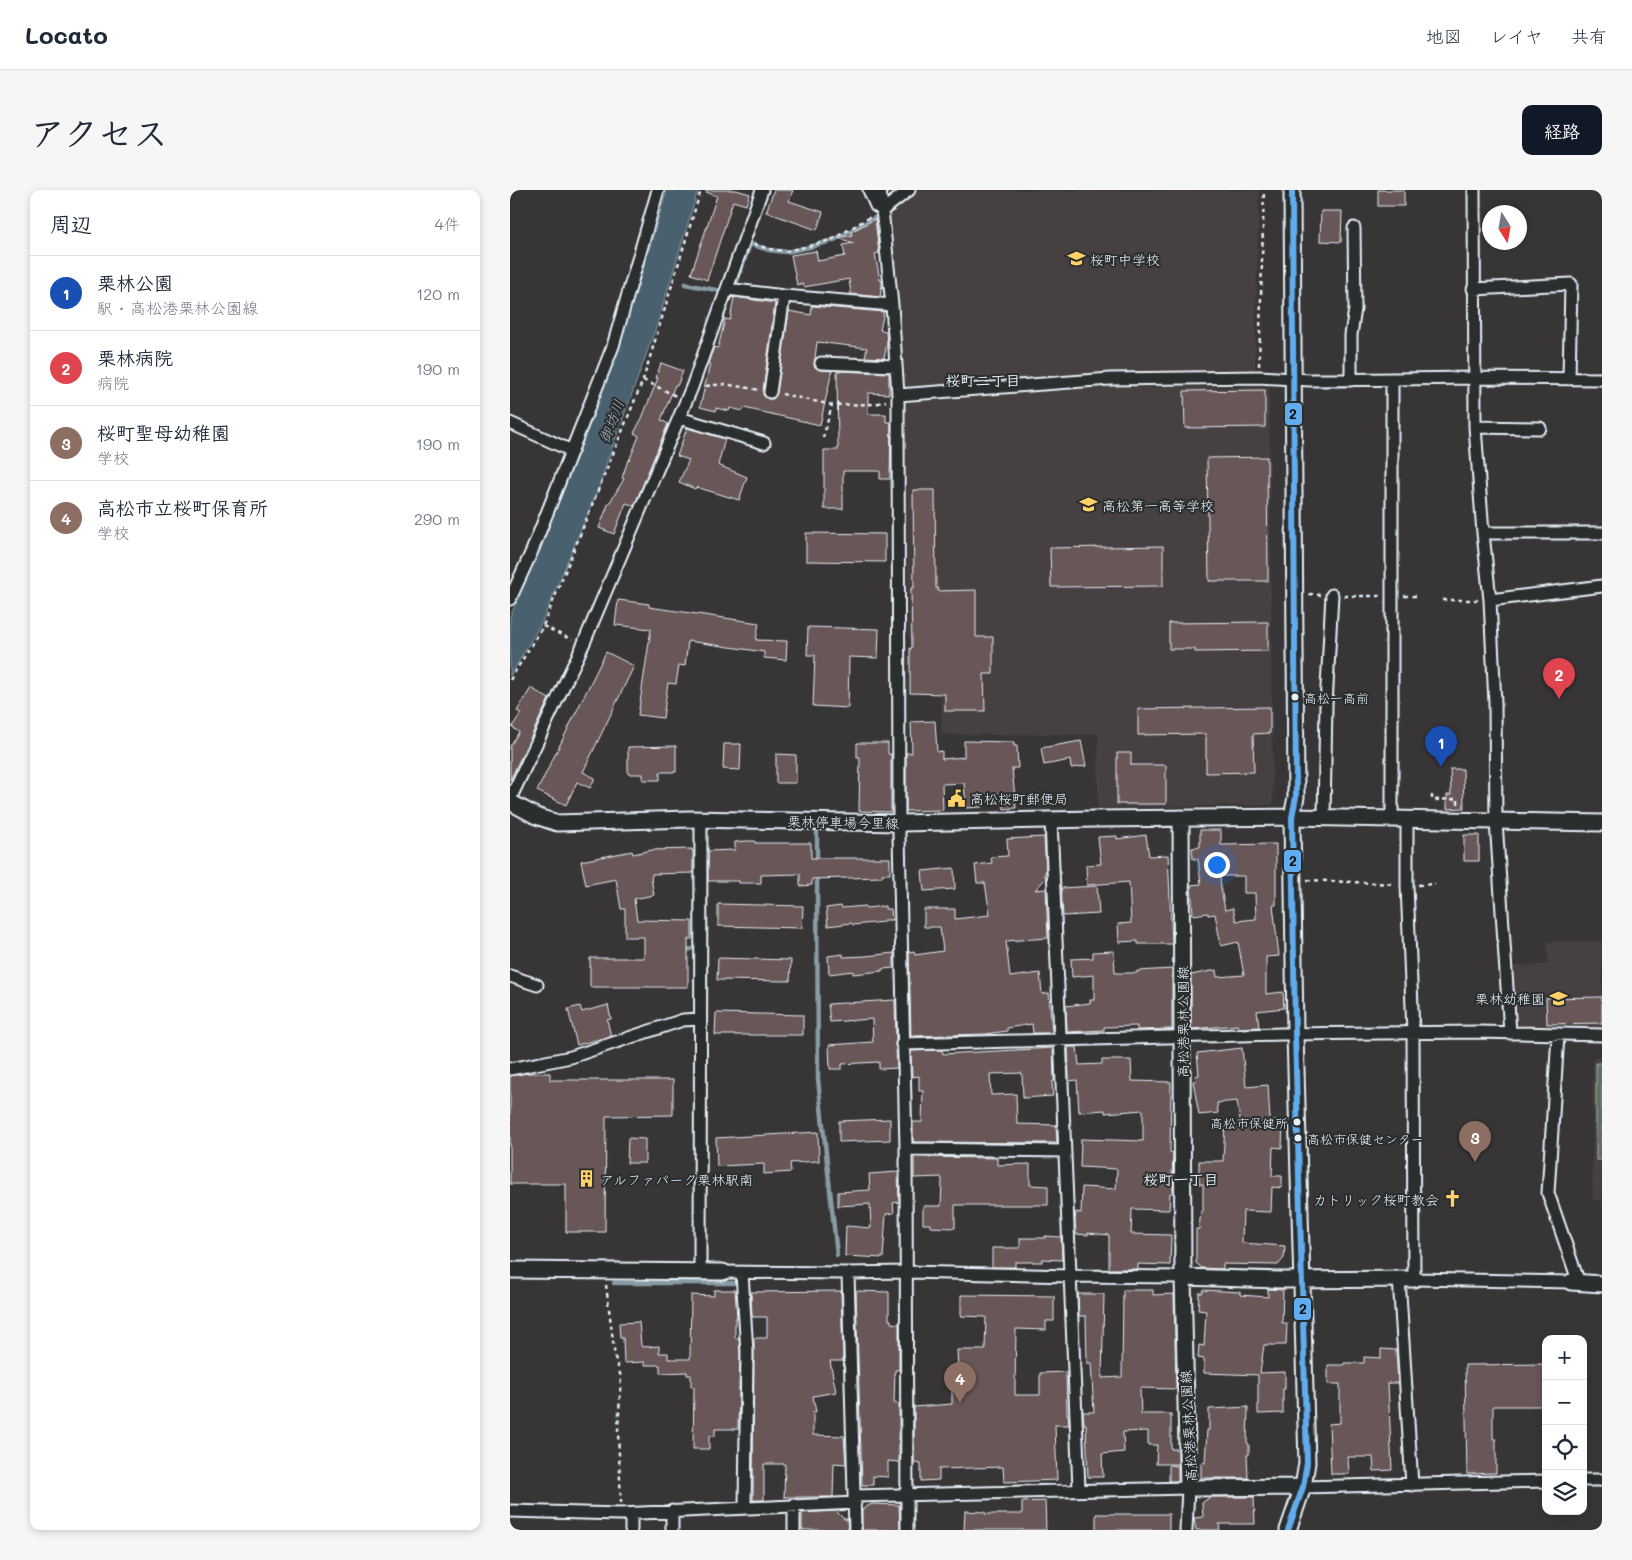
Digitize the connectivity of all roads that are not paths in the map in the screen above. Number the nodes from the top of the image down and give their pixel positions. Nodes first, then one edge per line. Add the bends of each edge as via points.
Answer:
1 (658, 190) edge
2 (762, 190) edge
3 (869, 190) edge
4 (880, 190) edge
5 (909, 190) edge
6 (1292, 190) edge
7 (1474, 190) edge
8 (883, 210) junction
9 (1354, 228) dead end
10 (727, 289) junction
11 (1473, 289) junction
12 (784, 296) junction
13 (892, 305) junction
14 (821, 363) dead end
15 (896, 366) junction
16 (1476, 378) junction
17 (1293, 379) junction
18 (1569, 379) junction
19 (1602, 379) edge
20 (1350, 380) junction
21 (1392, 380) junction
22 (770, 392) road end
23 (898, 397) junction
24 (679, 418) junction
25 (510, 423) edge
26 (1474, 427) junction
27 (1540, 428) dead end
28 (764, 443) dead end
29 (572, 451) junction
30 (1483, 533) junction
31 (1602, 533) edge
32 (514, 580) edge
33 (1602, 586) edge
34 (1332, 596) road end
35 (510, 599) edge
36 (1490, 600) junction
37 (510, 800) edge
38 (1292, 817) junction
39 (1324, 817) junction
40 (1181, 818) junction
41 (1400, 818) junction
42 (701, 820) junction
43 (1051, 820) junction
44 (1496, 821) junction
45 (900, 823) junction
46 (1602, 823) edge
47 (510, 976) edge
48 (537, 985) dead end
49 (700, 1019) junction
50 (1413, 1032) junction
51 (1510, 1033) junction
52 (1295, 1034) junction
53 (1558, 1035) junction
54 (1602, 1035) edge
55 (1183, 1038) junction
56 (1059, 1039) junction
57 (902, 1044) junction
58 (510, 1069) edge
59 (906, 1149) junction
60 (1064, 1151) junction
61 (510, 1270) edge
62 (700, 1272) junction
63 (723, 1272) joint
64 (907, 1272) junction
65 (742, 1273) junction
66 (848, 1273) junction
67 (1070, 1276) junction
68 (1183, 1277) junction
69 (1406, 1279) junction
70 (1301, 1280) junction
71 (1575, 1283) junction
72 (1602, 1284) edge
73 (1587, 1480) edge
74 (1602, 1480) edge
75 (1542, 1481) edge
76 (1412, 1485) junction
77 (1303, 1487) junction
78 (1188, 1488) junction
79 (1079, 1489) junction
80 (907, 1494) junction
81 (854, 1499) junction
82 (794, 1505) junction
83 (745, 1507) junction
84 (510, 1510) edge
85 (672, 1511) junction
86 (625, 1514) junction
87 (631, 1530) edge
88 (672, 1530) edge
89 (794, 1530) edge
90 (855, 1530) edge
91 (907, 1530) edge
92 (1186, 1530) edge
93 (1288, 1530) edge

1 - 29 street via 613,346
2 - 10 street
3 - 8 street via 876,206
4 - 8 street
5 - 8 street
6 - 17 main road
7 - 11 street
8 - 13 street
9 - 20 street via 1355,309
10 - 12 street
10 - 24 street
11 - 16 street
11 - 18 street via 1571,284
12 - 13 street
12 - 22 street
13 - 15 street
14 - 15 street
15 - 23 street
16 - 18 street
16 - 21 street
16 - 26 street
17 - 20 street
17 - 23 street via 1110,379
17 - 38 main road via 1296,797
18 - 19 street
20 - 21 street
21 - 41 street via 1391,715
23 - 45 street
24 - 28 street
24 - 37 street via 583,645
25 - 29 street
26 - 27 street
26 - 30 street
29 - 32 street via 532,551
30 - 31 street
30 - 36 street
32 - 35 street
33 - 36 street
34 - 39 street
36 - 44 street
37 - 42 main road, 栗林停車場今里線 via 536,816 557,823
38 - 39 main road
38 - 40 main road
38 - 52 main road
39 - 41 main road
40 - 43 main road, 栗林停車場今里線
40 - 55 main road, 高松港栗林公園線
41 - 44 main road
41 - 50 street via 1407,885
42 - 45 main road, 栗林停車場今里線
42 - 49 street
43 - 45 main road, 栗林停車場今里線
43 - 56 street
44 - 46 main road
44 - 51 street
45 - 57 street
47 - 48 street
49 - 58 street via 683,1020 571,1057
49 - 62 street
50 - 51 street
50 - 52 street
50 - 69 street
51 - 53 street
52 - 55 street
52 - 70 main road
53 - 54 street
53 - 71 street via 1548,1193
55 - 56 street
55 - 68 main road, 高松港栗林公園線
56 - 57 street
56 - 60 street
57 - 59 street
59 - 60 street
59 - 64 street
60 - 67 street
61 - 62 main road
62 - 63 main road
63 - 65 street
64 - 66 street
64 - 67 street
64 - 80 street
65 - 66 street
65 - 83 street via 747,1352
66 - 81 street
67 - 68 street
67 - 79 street
68 - 70 main road
68 - 78 main road, 高松港栗林公園線
69 - 70 main road
69 - 71 street
69 - 76 street
70 - 77 main road via 1307,1463
71 - 72 main road
73 - 74 street
75 - 76 street
76 - 77 street
77 - 78 main road, 高松港栗林公園線
77 - 93 main road
78 - 79 street
78 - 92 street
79 - 80 street
80 - 81 street
80 - 91 street
81 - 82 street
81 - 90 street
82 - 83 street
82 - 89 street
83 - 85 street
84 - 86 street
85 - 86 street
85 - 88 street
86 - 87 street

